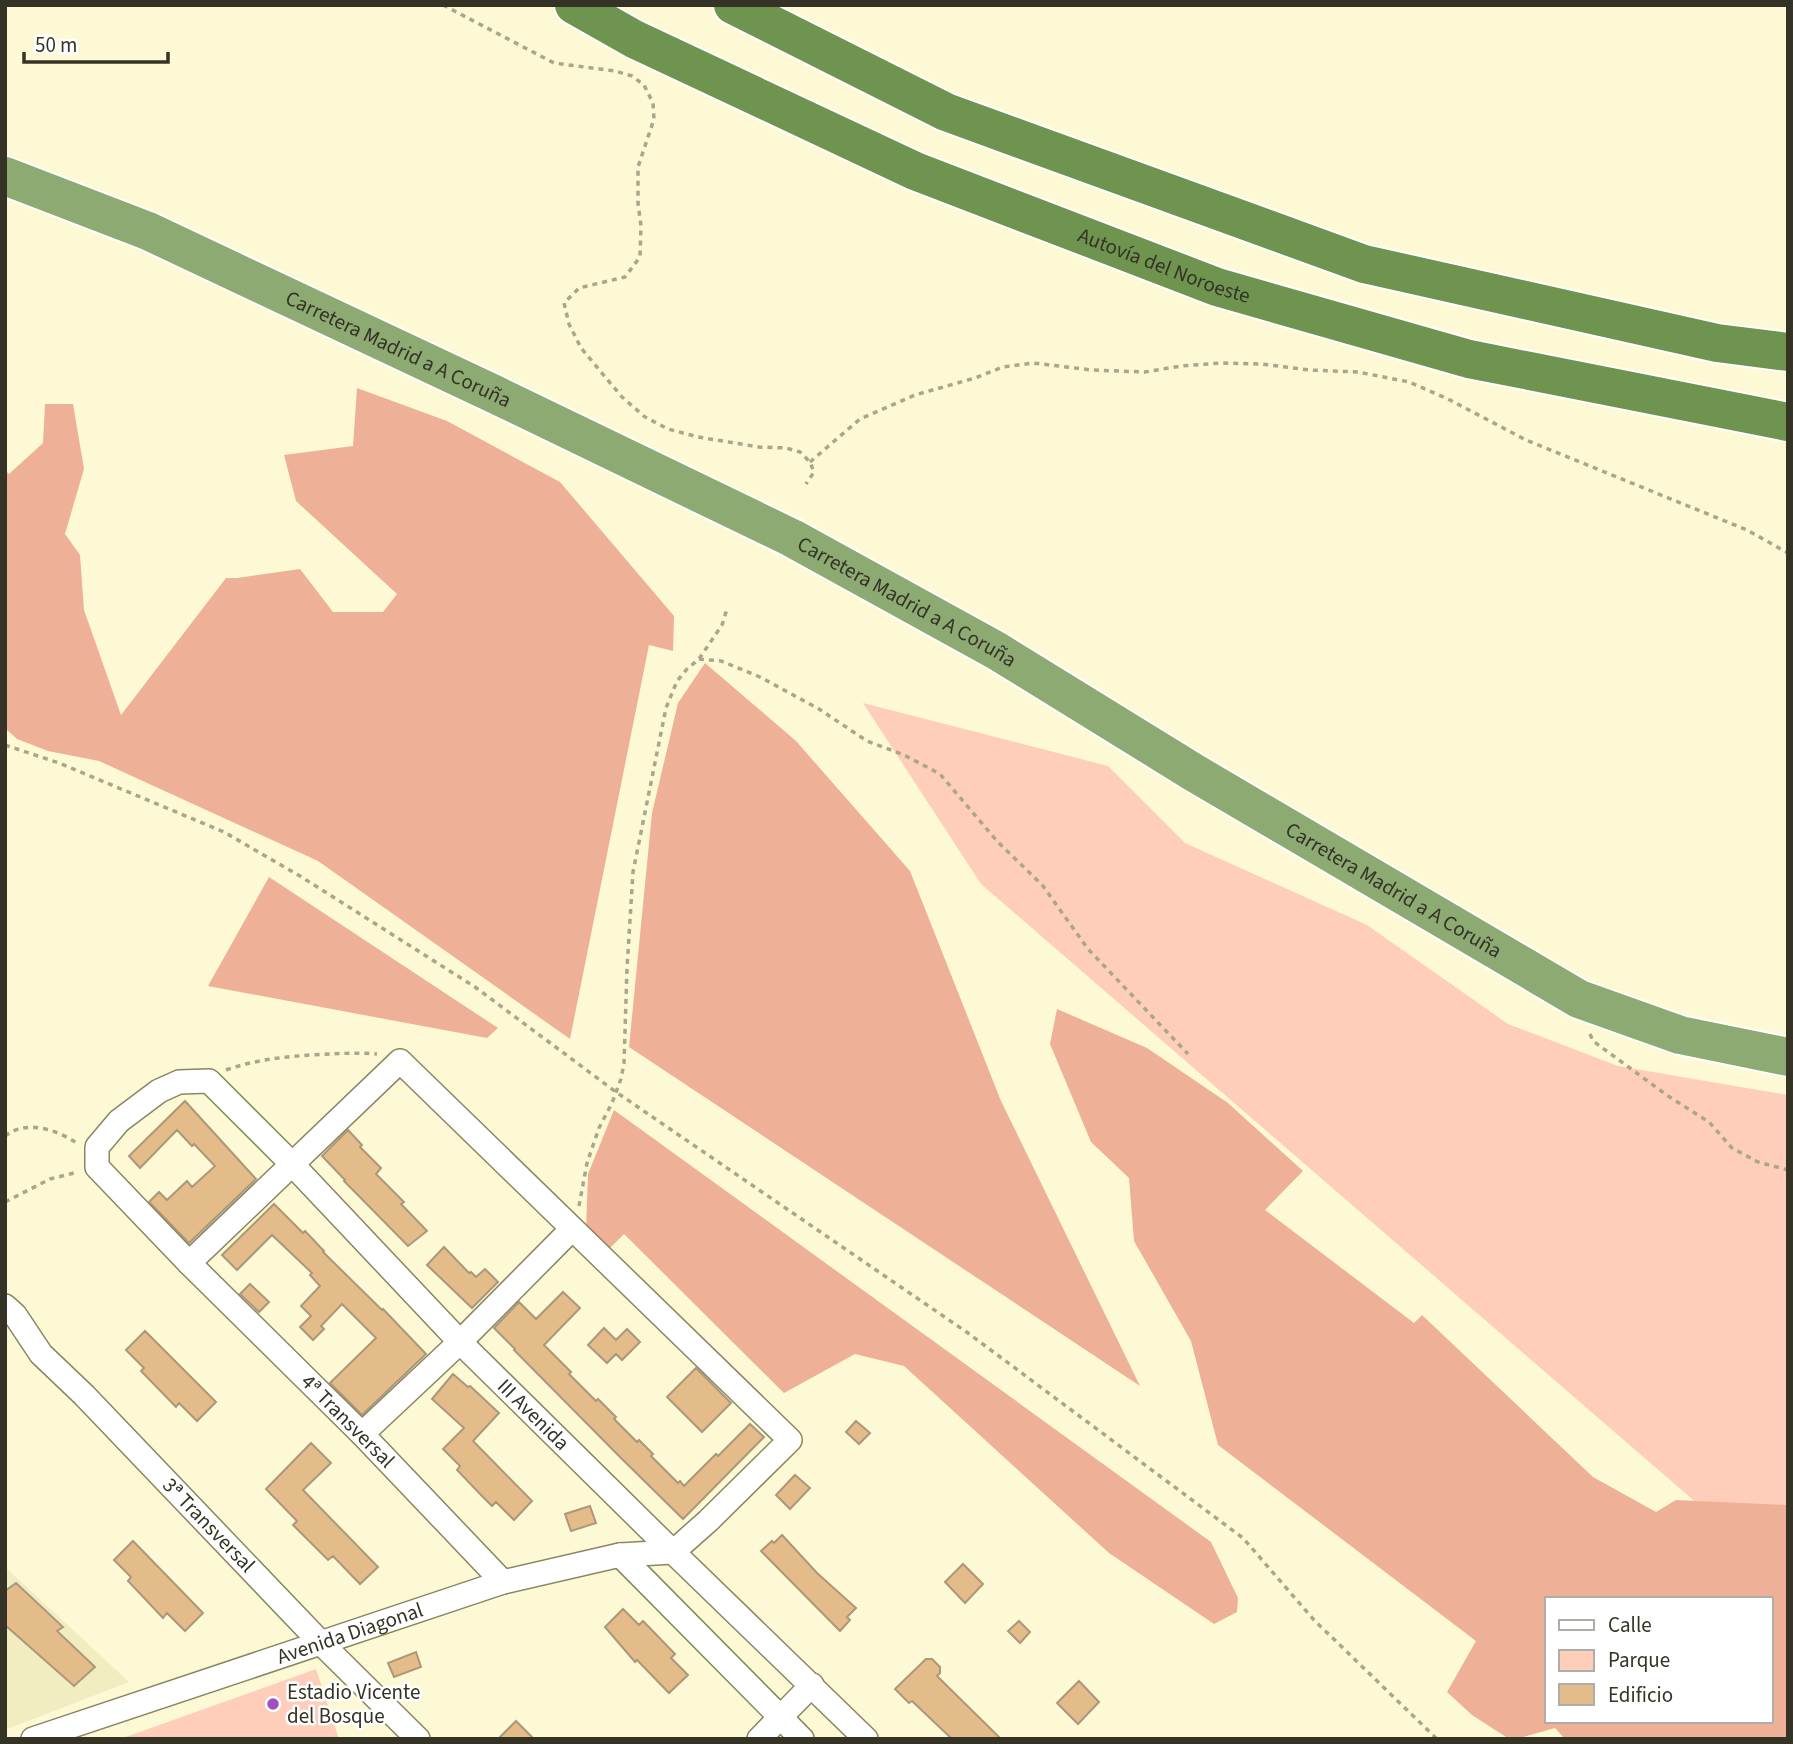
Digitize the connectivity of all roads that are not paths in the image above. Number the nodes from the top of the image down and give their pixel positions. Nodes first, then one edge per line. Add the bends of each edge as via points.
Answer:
1 (574, 5) edge
2 (733, 5) edge
3 (5, 176) edge
4 (1788, 352) edge
5 (1788, 422) edge
6 (1788, 1057) edge
7 (209, 1081) joint
8 (292, 1164) junction
9 (574, 1231) junction
10 (189, 1264) junction
11 (5, 1306) edge
12 (460, 1342) junction
13 (362, 1434) junction
14 (673, 1552) junction
15 (620, 1555) junction
16 (503, 1582) junction
17 (322, 1644) junction
18 (812, 1685) junction
19 (781, 1717) junction
20 (33, 1739) edge
21 (418, 1739) edge
22 (759, 1739) edge
23 (802, 1739) edge
24 (866, 1739) edge

1 - 5 highway, Autovía del Noroeste via 915,171 1217,287 1469,359
2 - 4 highway via 946,112 1364,264 1717,343
3 - 6 highway, Carretera Madrid a A Coruña via 148,231 792,538 997,652 1579,999 1680,1035
7 - 8 street, III Avenida
7 - 10 street, 4ª Transversal via 179,1082 159,1091 119,1121 97,1147 97,1161
8 - 9 street via 400,1061
8 - 10 street
8 - 12 street, III Avenida
9 - 12 street
9 - 14 street via 790,1440
10 - 13 street, 4ª Transversal
11 - 17 street, 3ª Transversal via 41,1354
12 - 13 street
12 - 14 street, III Avenida
13 - 16 street, 4ª Transversal
14 - 15 street, Avenida Diagonal
14 - 18 street, III Avenida
15 - 16 street, Avenida Diagonal
15 - 19 street
16 - 17 street, Avenida Diagonal
17 - 20 street, Avenida Diagonal
17 - 21 street, 3ª Transversal
18 - 19 street
18 - 24 street, III Avenida
19 - 22 street
19 - 23 street

